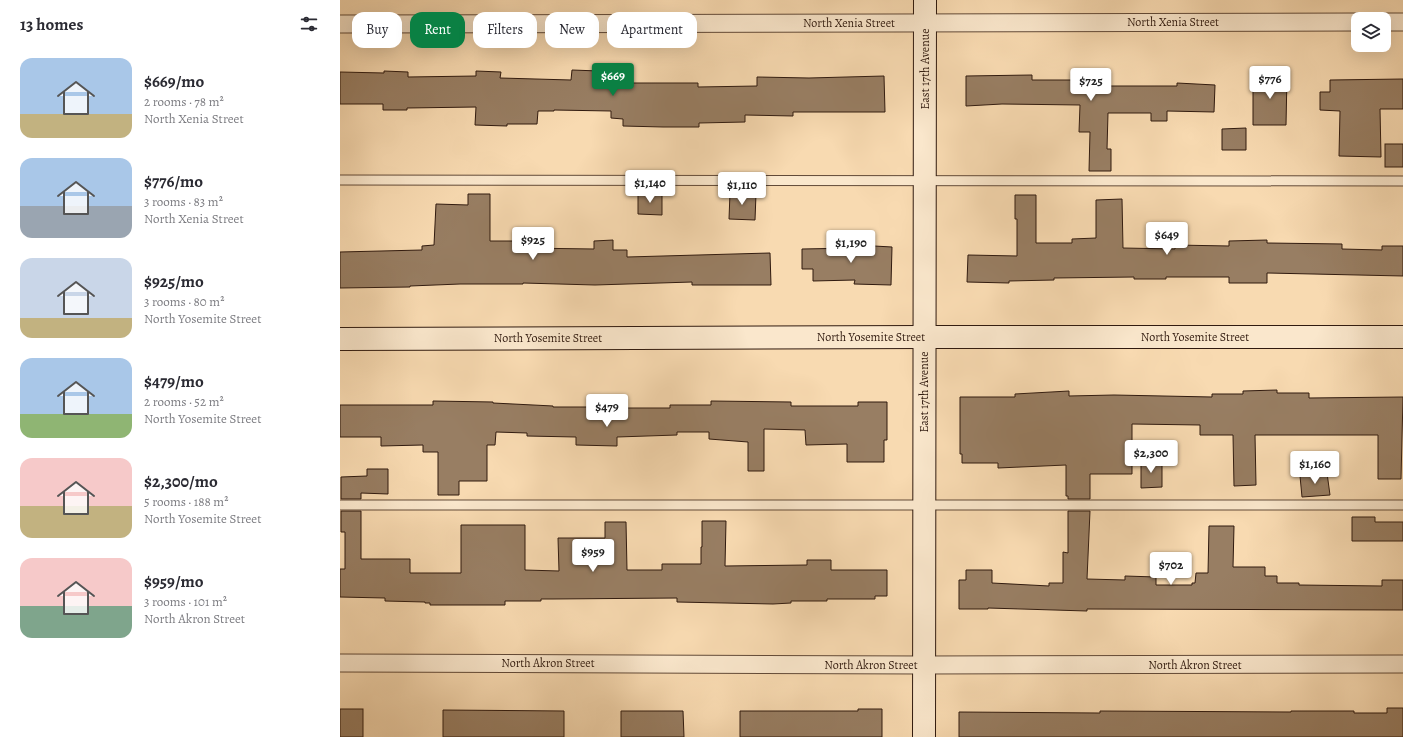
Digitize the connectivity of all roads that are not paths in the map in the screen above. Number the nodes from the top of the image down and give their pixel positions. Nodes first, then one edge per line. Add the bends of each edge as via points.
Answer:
1 (925, 0) edge
2 (925, 22) junction
3 (1351, 22) edge
4 (1391, 22) edge
5 (1403, 22) edge
6 (340, 24) edge
7 (340, 180) edge
8 (925, 180) junction
9 (1403, 181) edge
10 (924, 337) junction
11 (1403, 337) edge
12 (340, 339) edge
13 (340, 505) edge
14 (924, 505) junction
15 (1403, 505) edge
16 (340, 662) edge
17 (1403, 664) edge
18 (924, 665) junction
19 (924, 737) edge

1 - 2 main road, East 17th Avenue
2 - 3 street, North Xenia Street
2 - 6 street, North Xenia Street
2 - 8 main road, East 17th Avenue
4 - 5 street
7 - 8 lane
8 - 9 lane
8 - 10 main road, East 17th Avenue
10 - 11 main road, North Yosemite Street
10 - 12 main road, North Yosemite Street
10 - 14 main road, East 17th Avenue
13 - 14 lane
14 - 15 lane
14 - 18 main road, East 17th Avenue
16 - 18 street, North Akron Street
17 - 18 street, North Akron Street
18 - 19 main road, East 17th Avenue

